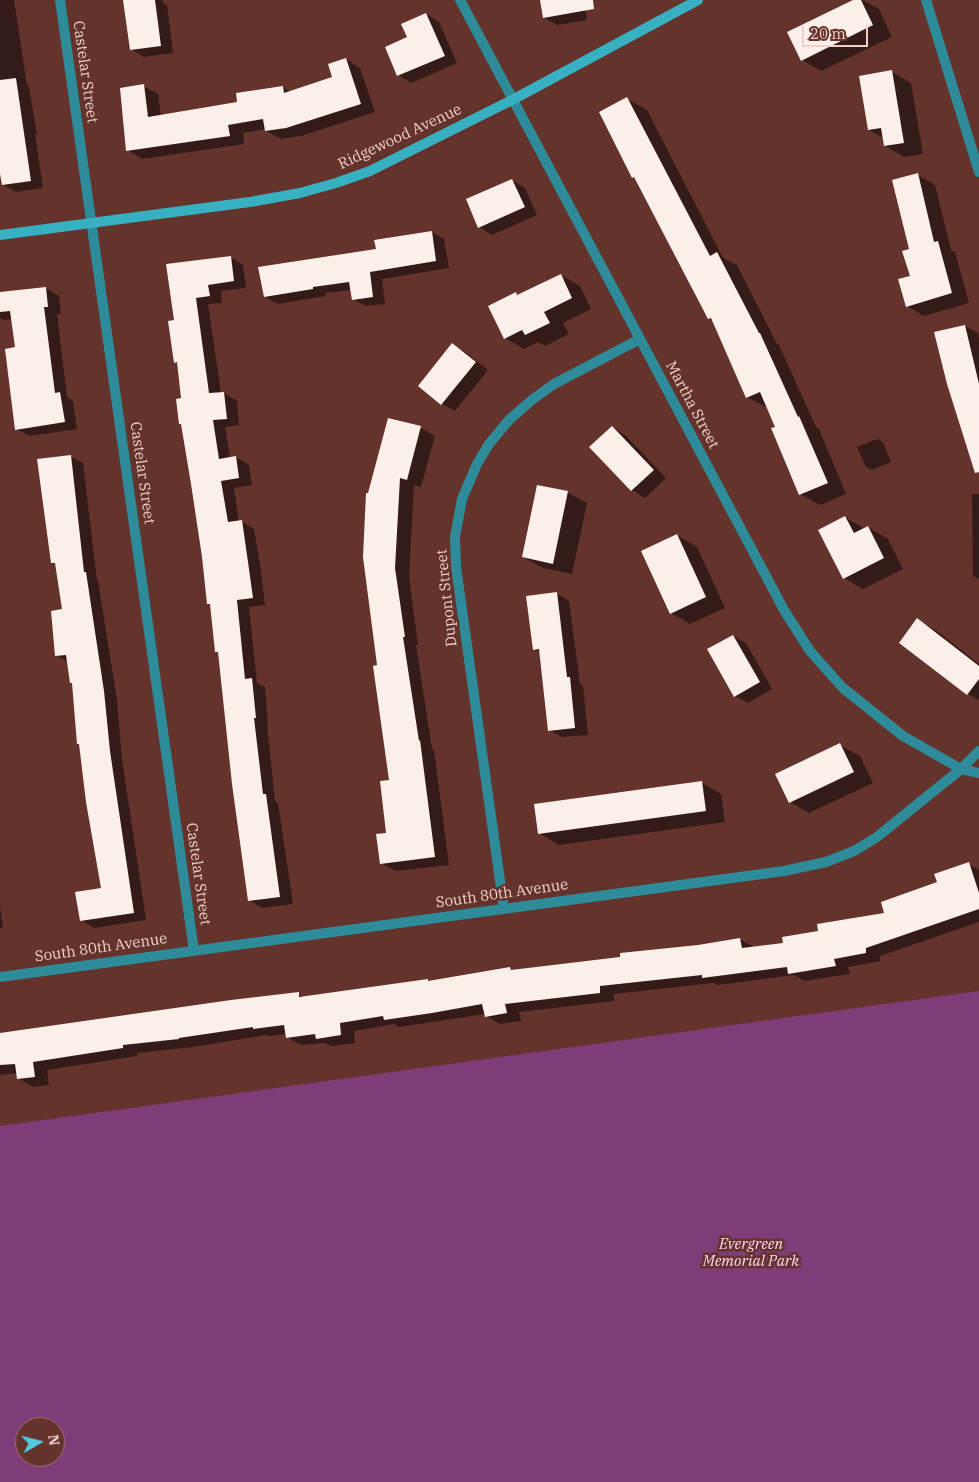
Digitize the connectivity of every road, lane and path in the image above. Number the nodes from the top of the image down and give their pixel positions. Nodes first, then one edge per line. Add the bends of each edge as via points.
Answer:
1 (60, 0) edge
2 (460, 0) edge
3 (698, 0) edge
4 (926, 0) edge
5 (514, 100) junction
6 (979, 172) edge
7 (91, 223) junction
8 (0, 235) edge
9 (640, 339) junction
10 (979, 751) edge
11 (961, 769) junction
12 (979, 773) edge
13 (504, 909) junction
14 (194, 951) junction
15 (0, 977) edge

1 - 7 street, Castelar Street
2 - 5 street, Martha Street
3 - 5 main road, Ridgewood Avenue
4 - 6 street
5 - 7 main road, Ridgewood Avenue via 336,183 250,202
5 - 9 street, Martha Street
7 - 8 main road, Ridgewood Avenue
7 - 14 street, Castelar Street
9 - 11 street, Martha Street via 784,610 810,651 843,688 903,736
9 - 13 street, Dupont Street via 554,384 509,420 477,464 462,499 455,537 456,567
10 - 11 street, South 80th Avenue
11 - 12 street
11 - 13 street, South 80th Avenue via 877,837 826,862 784,871
13 - 14 street, South 80th Avenue
14 - 15 street, South 80th Avenue

